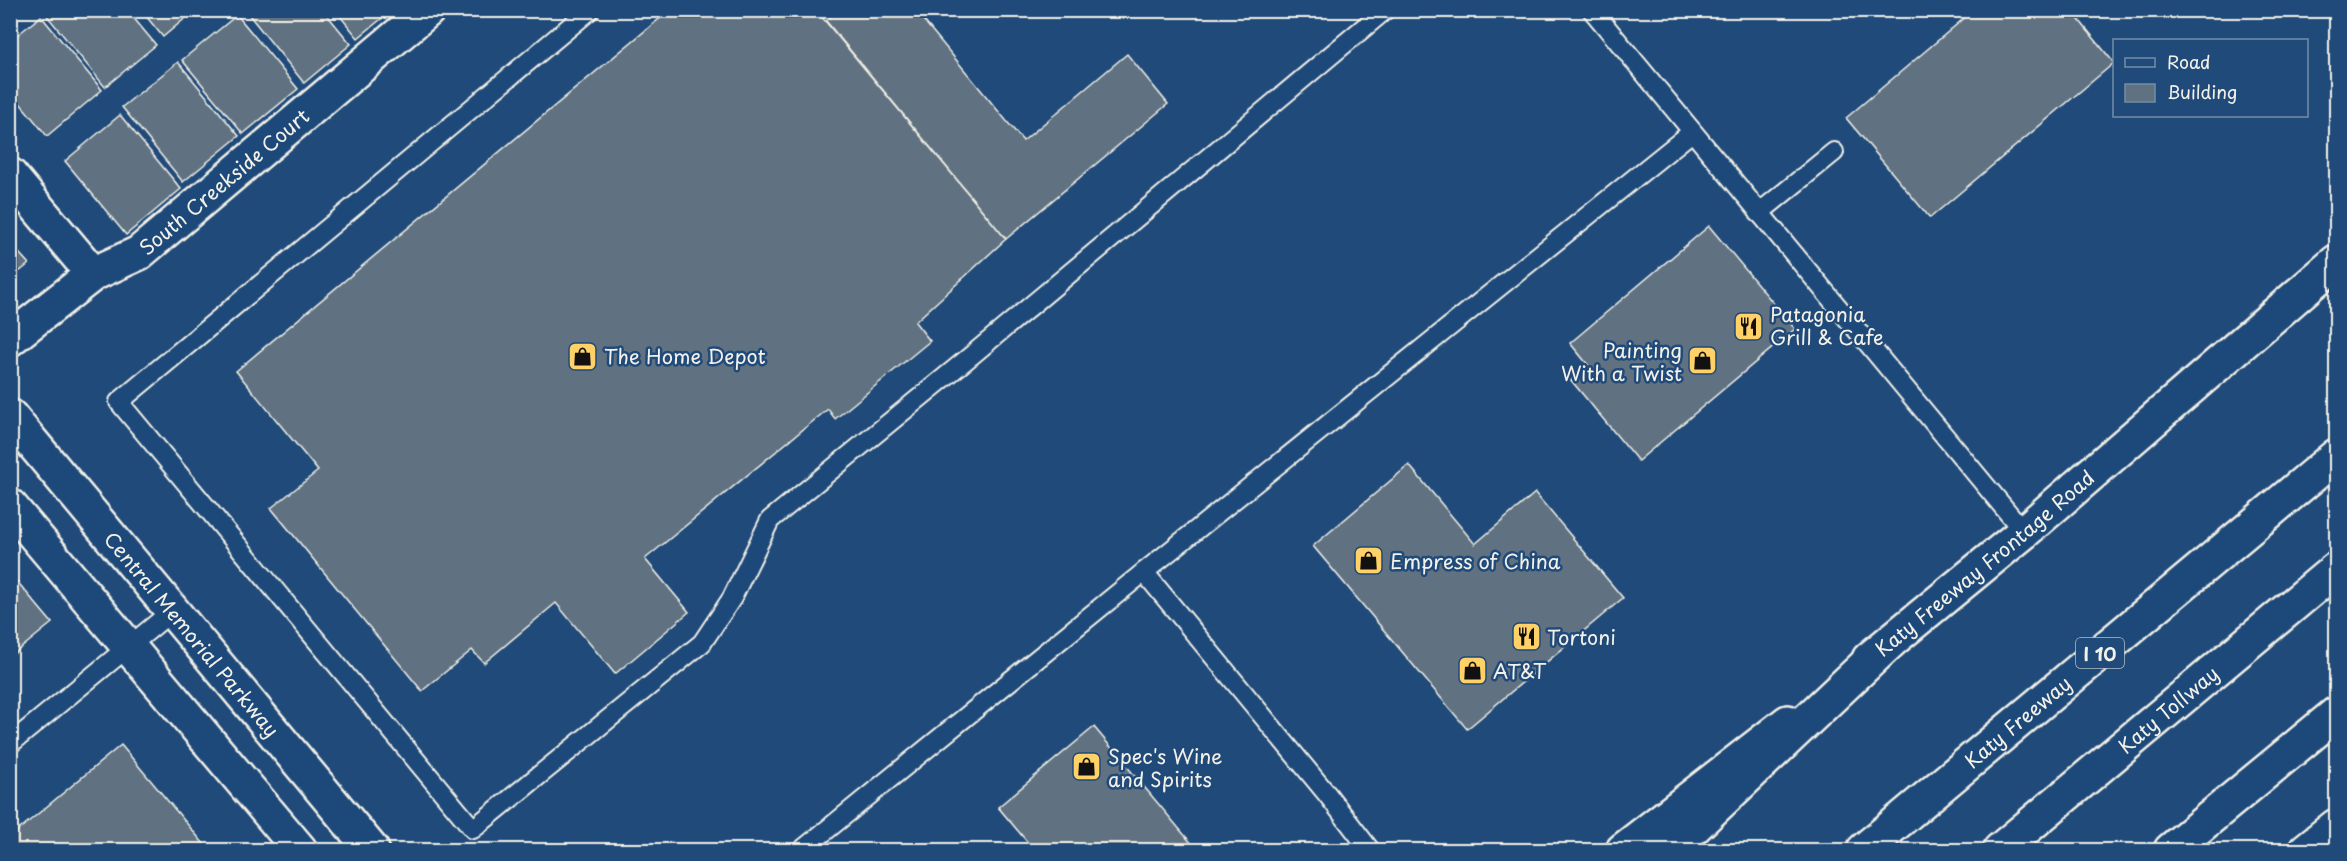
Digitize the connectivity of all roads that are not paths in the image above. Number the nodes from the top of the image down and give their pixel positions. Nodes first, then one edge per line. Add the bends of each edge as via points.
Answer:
1 (428, 10) edge
2 (590, 10) edge
3 (1385, 10) edge
4 (1592, 10) edge
5 (1692, 132) junction
6 (1834, 152) dead end
7 (10, 176) edge
8 (1759, 213) junction
9 (2337, 262) edge
10 (93, 274) junction
11 (10, 339) edge
12 (10, 416) edge
13 (2337, 456) edge
14 (10, 506) edge
15 (2024, 532) junction
16 (2337, 569) edge
17 (1144, 572) junction
18 (172, 611) junction
19 (1890, 642) junction
20 (130, 647) junction
21 (2337, 714) edge
22 (10, 744) edge
23 (2337, 826) edge
24 (300, 850) edge
25 (372, 850) edge
26 (802, 850) edge
27 (1370, 850) edge
28 (1623, 850) edge
29 (1670, 850) edge
30 (1864, 850) edge
31 (2001, 850) edge
32 (2171, 850) edge
33 (2307, 850) edge

1 - 10 main road, South Creekside Court via 139,253
2 - 3 lane via 119,402 473,829 702,643 732,598 770,520
4 - 5 lane
5 - 8 lane
5 - 17 lane
6 - 8 lane
7 - 10 main road
8 - 15 lane
9 - 15 main road, Katy Freeway Frontage Road
10 - 11 main road, South Creekside Court
12 - 18 main road, Central Memorial Parkway
13 - 30 main road, Katy Freeway / I 10
14 - 20 main road
15 - 19 main road, Katy Freeway Frontage Road
16 - 31 main road, Katy Tollway
17 - 26 lane
17 - 27 lane
18 - 20 lane
18 - 25 main road, Central Memorial Parkway
19 - 28 main road, Katy Freeway Frontage Road
19 - 29 main road
20 - 22 lane
20 - 24 main road
21 - 32 main road
23 - 33 main road

